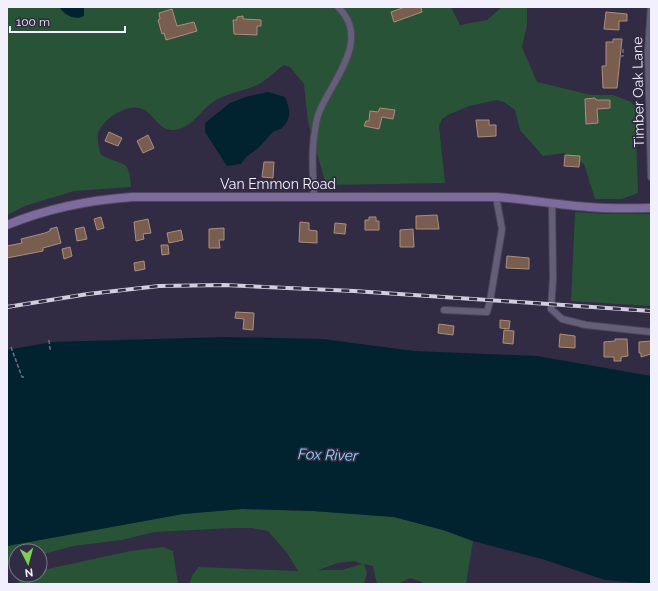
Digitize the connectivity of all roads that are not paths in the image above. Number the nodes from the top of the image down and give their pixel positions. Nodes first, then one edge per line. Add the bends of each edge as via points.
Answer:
1 (338, 7) edge
2 (651, 7) edge
3 (651, 177) edge
4 (314, 197) junction
5 (496, 197) junction
6 (552, 204) junction
7 (651, 208) edge
8 (7, 225) edge
9 (444, 310) dead end
10 (651, 332) edge

1 - 4 street via 346,15 351,31 351,45 346,62 321,108 315,130
2 - 3 street, Timber Oak Lane via 648,52
4 - 5 street, Van Emmon Road
4 - 8 street, Van Emmon Road via 117,198 57,208
5 - 6 street, Van Emmon Road via 532,199
5 - 9 street via 502,229 487,312
6 - 7 street, Van Emmon Road via 589,208
6 - 10 street via 551,308 562,319 586,325

